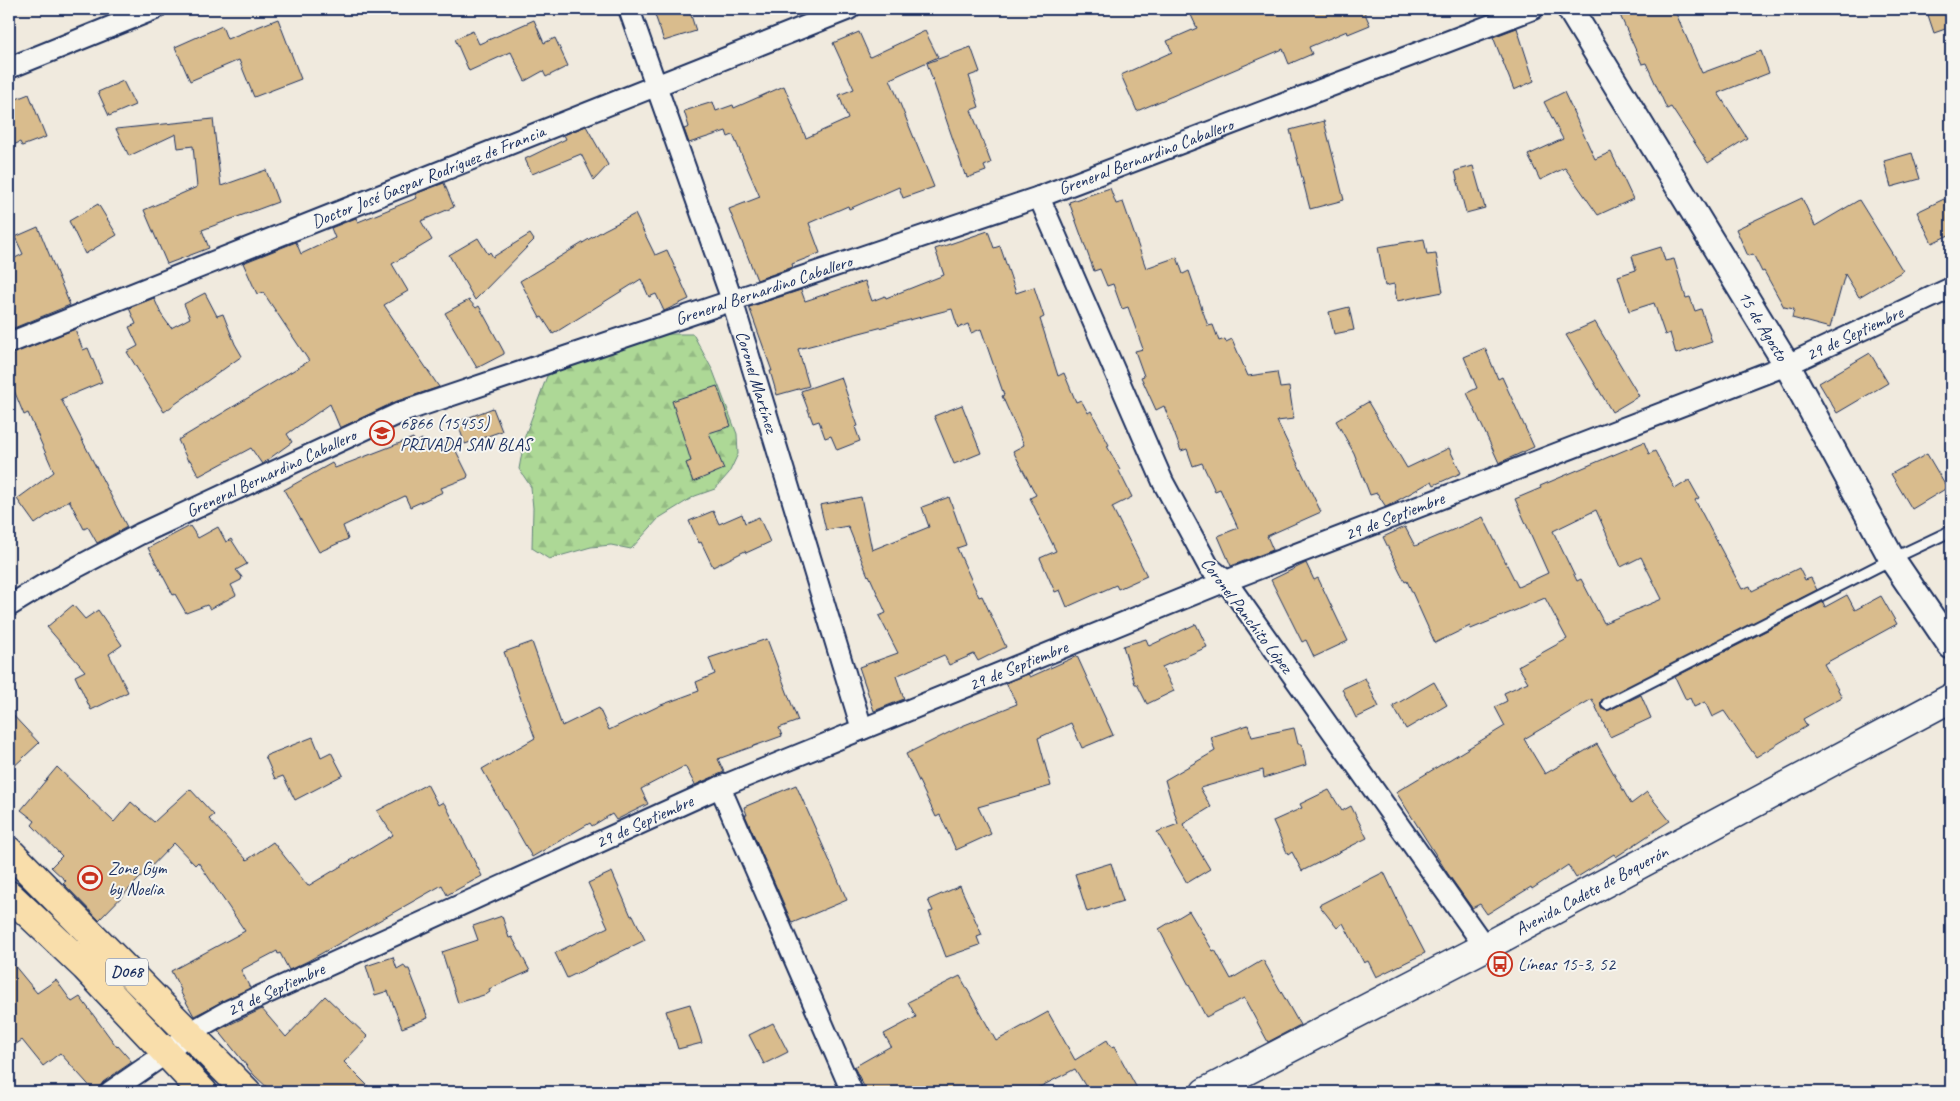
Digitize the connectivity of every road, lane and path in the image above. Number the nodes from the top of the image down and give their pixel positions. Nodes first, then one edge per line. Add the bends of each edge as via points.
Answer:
1 (155, 9) edge
2 (629, 9) edge
3 (848, 9) edge
4 (1533, 9) edge
5 (1570, 9) edge
6 (9, 68) edge
7 (656, 86) junction
8 (1039, 197) junction
9 (1951, 288) edge
10 (732, 300) junction
11 (9, 343) edge
12 (1787, 365) junction
13 (1951, 531) edge
14 (1892, 559) junction
15 (1226, 581) junction
16 (9, 606) edge
17 (1951, 646) edge
18 (1951, 698) edge
19 (1608, 704) dead end
20 (862, 729) junction
21 (720, 787) junction
22 (9, 851) edge
23 (9, 895) edge
24 (1485, 947) junction
25 (187, 1034) junction
26 (165, 1054) junction
27 (110, 1092) edge
28 (203, 1092) edge
29 (247, 1092) edge
30 (852, 1092) edge
31 (1205, 1092) edge

1 - 6 street
2 - 7 street, Coronel Martínez
3 - 7 street, Doctor José Gaspar Rodríguez de Francia
4 - 8 street, Greneral Bernardino Caballero
5 - 12 street, 15 de Agosto
7 - 10 street, Coronel Martínez
7 - 11 street, Doctor José Gaspar Rodríguez de Francia
8 - 10 street, Greneral Bernardino Caballero
8 - 15 street, Coronel Panchito López via 1163,482 1209,568
9 - 12 street, 29 de Septiembre
10 - 16 street, Greneral Bernardino Caballero via 402,412 140,534
10 - 20 street, Coronel Martínez
12 - 14 street, 15 de Agosto
12 - 15 street, 29 de Septiembre
13 - 14 lane
14 - 17 street, 15 de Agosto
14 - 19 lane
15 - 20 street, 29 de Septiembre
15 - 24 street, Coronel Panchito López
18 - 24 main road, Avenida Cadete de Boquerón
20 - 21 street, 29 de Septiembre
21 - 25 street, 29 de Septiembre via 230,1010
21 - 30 street
22 - 25 main road, D068
23 - 26 main road, D068 via 84,967
24 - 31 main road, Avenida Cadete de Boquerón
25 - 26 street, 29 de Septiembre
25 - 29 main road, D068
26 - 27 street, 29 de Septiembre
26 - 28 main road, D068

